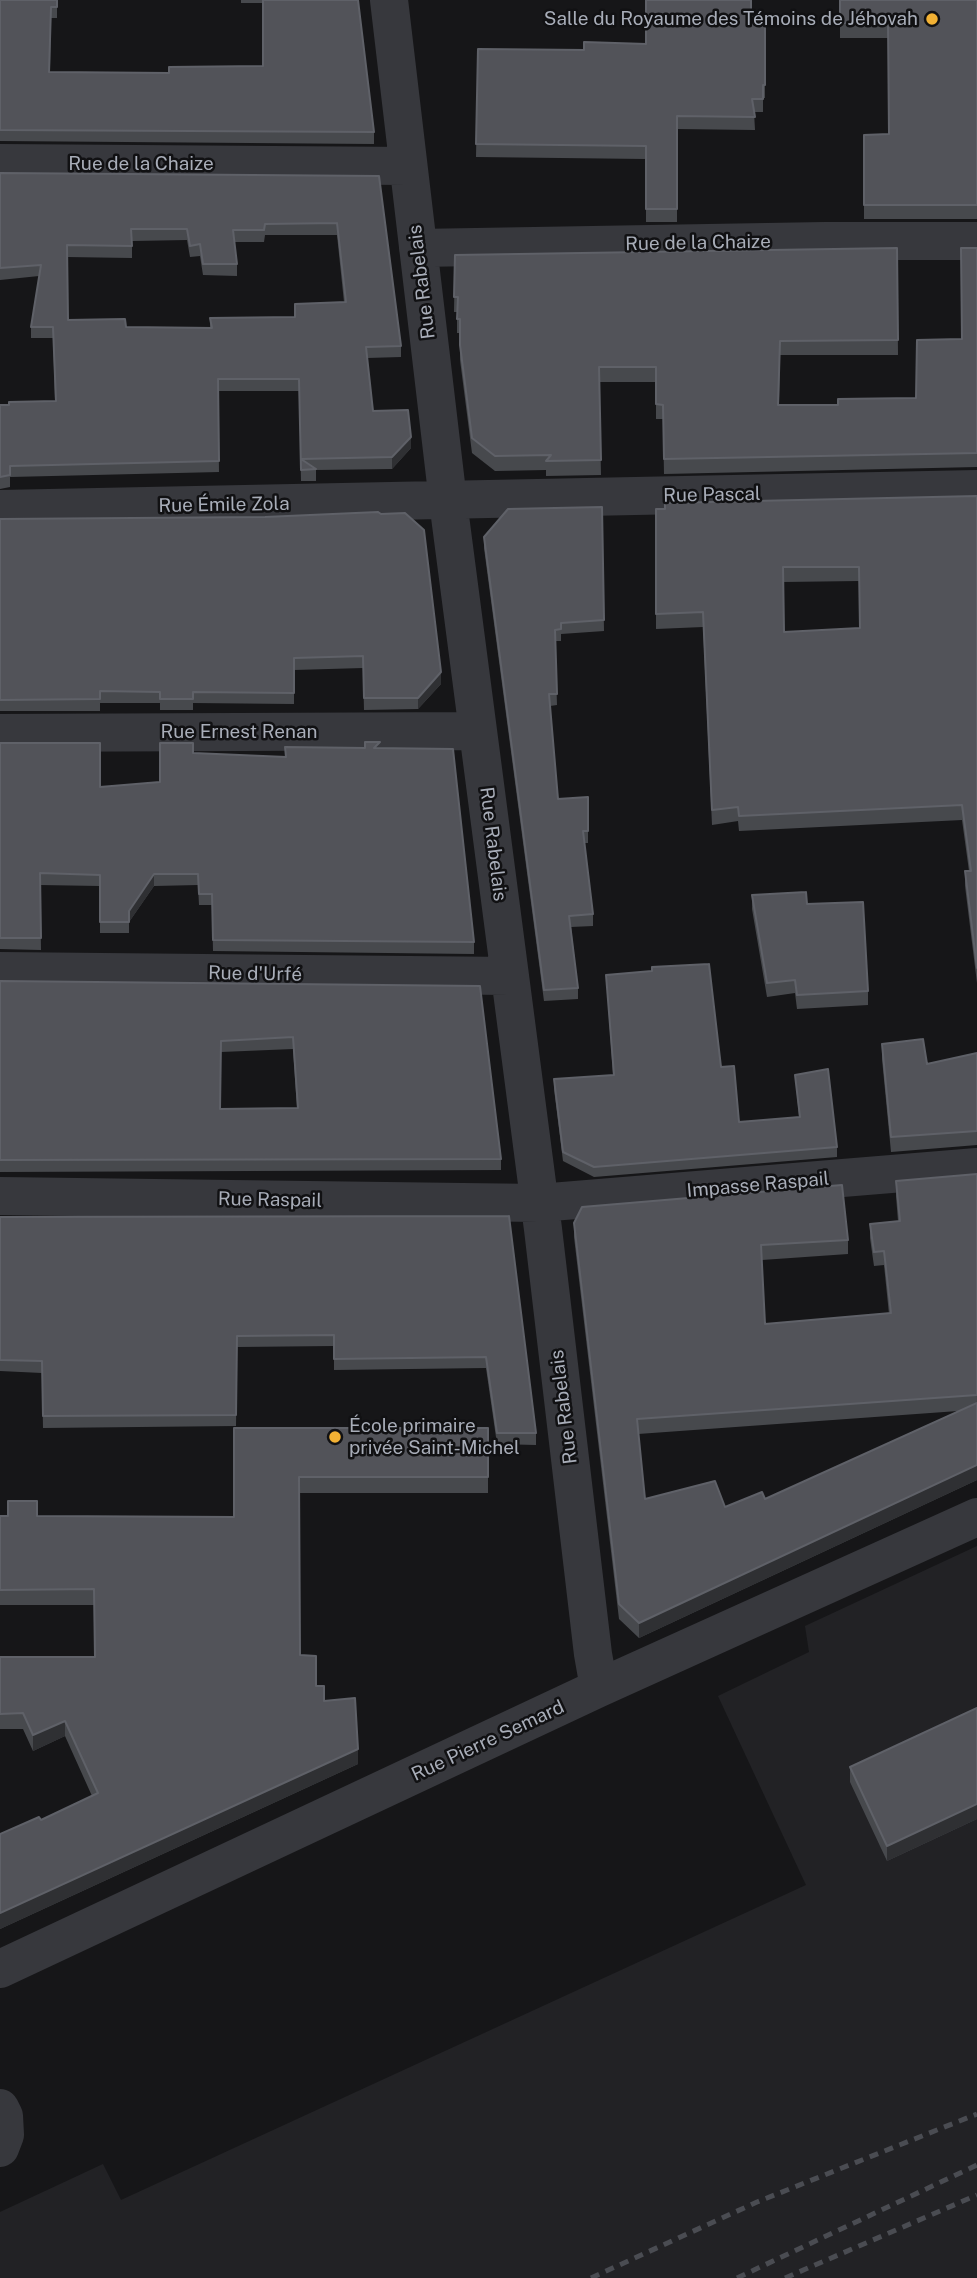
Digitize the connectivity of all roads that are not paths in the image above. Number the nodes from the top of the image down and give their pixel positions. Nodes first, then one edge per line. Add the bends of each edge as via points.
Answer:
1 (389, 0) edge
2 (0, 163) edge
3 (408, 166) junction
4 (977, 241) edge
5 (418, 248) junction
6 (977, 489) edge
7 (448, 501) junction
8 (0, 509) edge
9 (478, 731) junction
10 (0, 733) edge
11 (0, 971) edge
12 (510, 976) junction
13 (977, 1167) edge
14 (0, 1196) edge
15 (539, 1203) junction
16 (977, 1517) edge
17 (599, 1688) junction
18 (0, 1969) edge
19 (0, 2108) edge
20 (0, 2148) edge

1 - 3 street, Rue Rabelais
2 - 3 street, Rue de la Chaize
3 - 5 street, Rue Rabelais
4 - 5 street, Rue de la Chaize
5 - 7 street, Rue Rabelais
6 - 7 street, Rue Pascal
7 - 8 street, Rue Émile Zola
7 - 9 street, Rue Rabelais
9 - 10 street, Rue Ernest Renan
9 - 12 street, Rue Rabelais
11 - 12 street, Rue d'Urfé
12 - 15 street, Rue Rabelais
13 - 15 street, Impasse Raspail
14 - 15 street, Rue Raspail
15 - 17 street, Rue Rabelais
16 - 17 street, Rue Pierre Semard
17 - 18 street, Rue Pierre Semard
19 - 20 street via 5,2135

